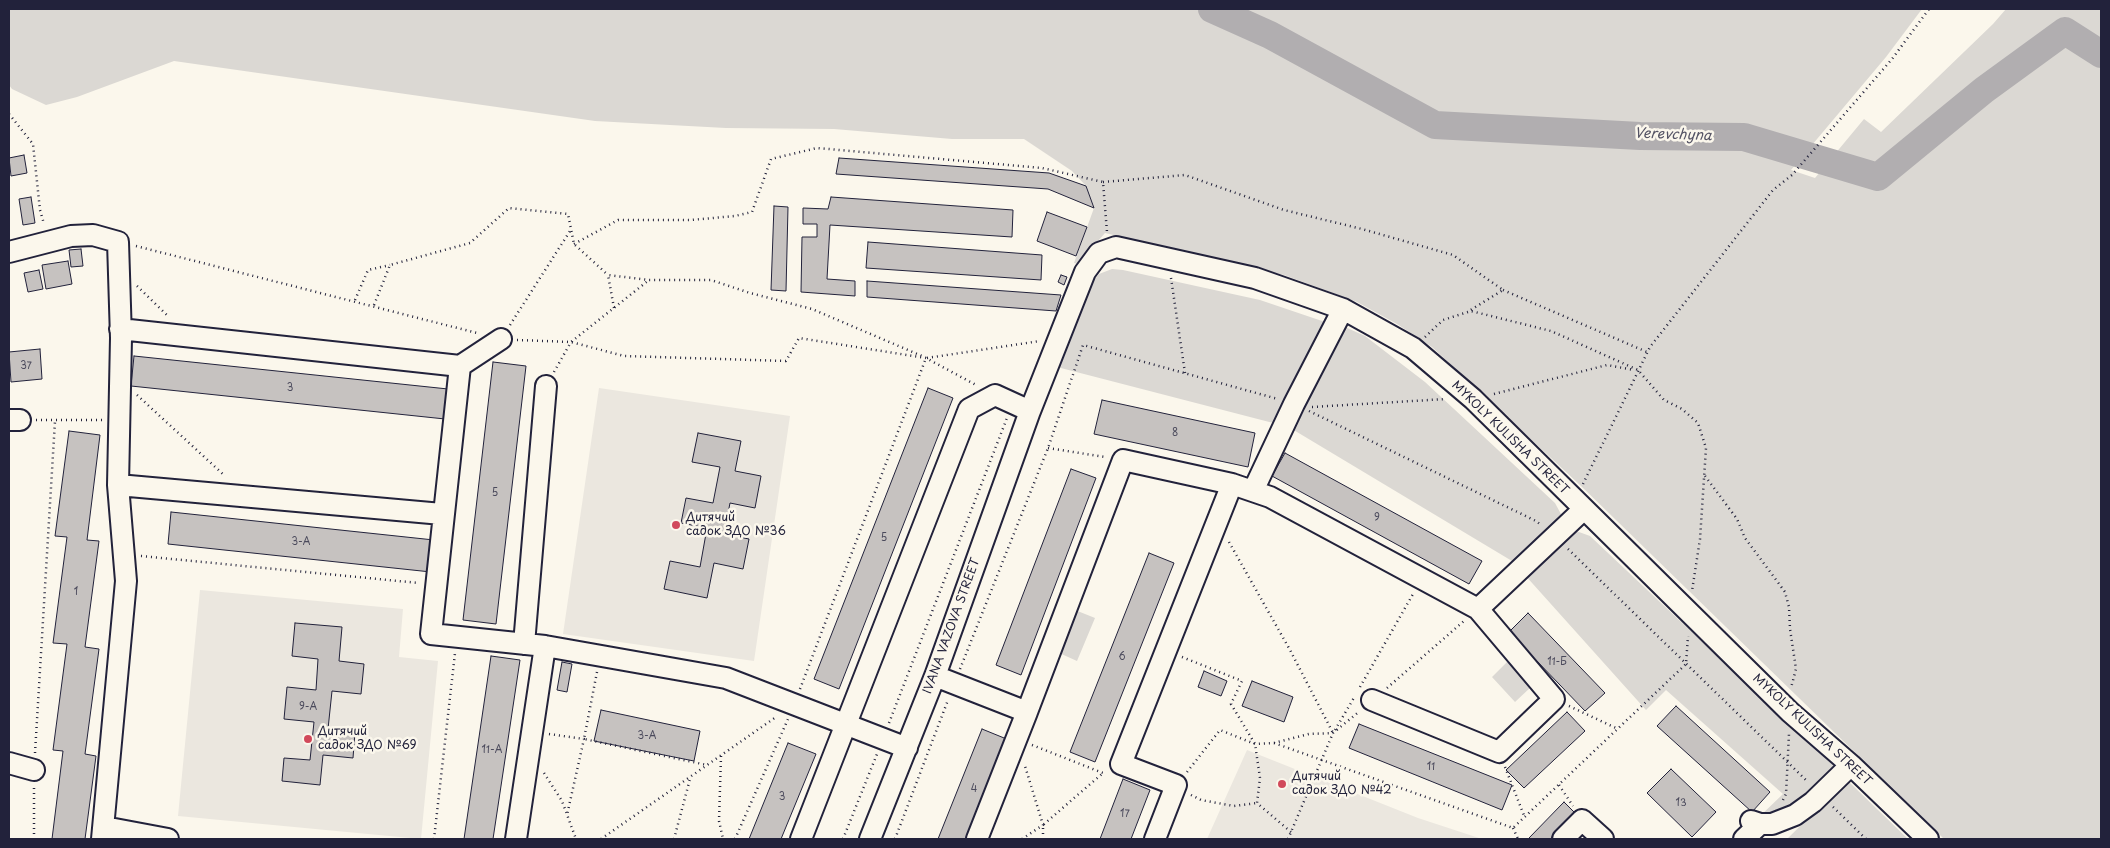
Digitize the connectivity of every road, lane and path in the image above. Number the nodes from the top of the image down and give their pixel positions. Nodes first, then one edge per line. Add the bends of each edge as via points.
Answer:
1 (1929, 9) edge
2 (9, 114) edge
3 (1102, 182) junction
4 (571, 230) junction
5 (118, 242) junction
6 (50, 243) junction
7 (574, 244) junction
8 (1108, 248) junction
9 (9, 252) edge
10 (1168, 258) junction
11 (390, 265) junction
12 (608, 275) junction
13 (649, 280) junction
14 (133, 282) dead end
15 (1503, 290) junction
16 (355, 300) junction
17 (374, 305) junction
18 (614, 308) junction
19 (1343, 309) junction
20 (1467, 312) junction
21 (120, 329) junction
22 (189, 336) junction
23 (1059, 338) junction
24 (500, 339) junction
25 (571, 342) junction
26 (1413, 348) junction
27 (1647, 352) junction
28 (926, 358) junction
29 (460, 366) junction
30 (1638, 370) junction
31 (1185, 373) junction
32 (120, 380) junction
33 (546, 386) joint
34 (1473, 399) junction
35 (1012, 403) junction
36 (1294, 404) junction
37 (119, 419) junction
38 (14, 420) edge
39 (55, 421) junction
40 (1048, 448) junction
41 (1123, 460) junction
42 (1704, 475) junction
43 (225, 477) dead end
44 (1232, 484) junction
45 (118, 485) junction
46 (1253, 491) junction
47 (1577, 503) junction
48 (442, 514) junction
49 (1217, 521) junction
50 (1555, 537) junction
51 (124, 554) junction
52 (1422, 577) junction
53 (436, 584) junction
54 (1478, 608) junction
55 (1689, 611) junction
56 (457, 637) junction
57 (524, 644) junction
58 (545, 646) junction
59 (1166, 651) junction
60 (600, 656) junction
61 (1686, 664) junction
62 (935, 676) junction
63 (955, 683) junction
64 (1554, 699) junction
65 (1372, 700) dead end
66 (794, 705) junction
67 (1027, 712) junction
68 (1790, 712) junction
69 (846, 725) junction
70 (1618, 729) junction
71 (1334, 733) junction
72 (584, 739) junction
73 (883, 739) junction
74 (1016, 739) junction
75 (531, 741) junction
76 (1274, 743) junction
77 (1255, 744) junction
78 (907, 748) junction
79 (1500, 752) junction
80 (721, 756) junction
81 (1788, 762) junction
82 (9, 763) edge
83 (1024, 764) dead end
84 (1850, 765) junction
85 (707, 766) junction
86 (1112, 769) junction
87 (34, 770) junction
88 (690, 777) junction
89 (1559, 785) junction
90 (1176, 786) junction
91 (1821, 794) junction
92 (1257, 803) junction
93 (567, 815) junction
94 (1525, 818) junction
95 (1582, 820) junction
96 (1043, 825) junction
97 (1756, 827) edge
98 (1513, 828) junction
99 (1291, 832) dead end
100 (103, 833) edge
101 (34, 839) edge
102 (168, 839) edge
103 (435, 839) edge
104 (516, 839) edge
105 (576, 839) edge
106 (601, 839) edge
107 (674, 839) edge
108 (724, 839) edge
109 (735, 839) edge
110 (801, 839) edge
111 (843, 839) edge
112 (870, 839) edge
113 (895, 839) edge
114 (977, 839) edge
115 (1022, 839) edge
116 (1043, 839) edge
117 (1155, 839) edge
118 (1518, 839) edge
119 (1562, 839) edge
120 (1603, 839) edge
121 (1866, 839) edge
122 (1928, 839) edge

1 - 27 path via 1892,58 1792,175 1774,190
2 - 6 path via 33,144 40,210
3 - 7 path via 1042,168 817,148 771,159 752,212 691,220 618,220
3 - 8 path
3 - 15 path via 1185,175 1284,210 1453,255
4 - 7 path
4 - 11 path via 568,214 509,208 470,243
4 - 24 path
5 - 6 street via 93,235 71,236
5 - 16 path
5 - 21 street
6 - 9 street
7 - 12 path
8 - 10 street, MYKOLY KULISHA STREET
8 - 23 street via 1099,253 1085,272
10 - 19 street, MYKOLY KULISHA STREET via 1255,278
10 - 31 path
11 - 16 path via 368,270
11 - 17 path
12 - 13 path
12 - 18 path
13 - 18 path
13 - 28 path via 711,280 812,309
14 - 22 path
15 - 20 path
15 - 27 path
16 - 17 path
17 - 24 path
18 - 25 path
19 - 26 street, MYKOLY KULISHA STREET
19 - 36 street
20 - 26 path via 1443,320
20 - 30 path via 1551,331
21 - 22 street
21 - 32 street
22 - 29 street
23 - 28 path
23 - 35 street
24 - 25 path
24 - 29 street
25 - 28 path via 624,356 786,361 799,338
25 - 33 path
26 - 34 street, MYKOLY KULISHA STREET
27 - 30 path
28 - 35 path
28 - 66 path
29 - 48 street
30 - 34 path via 1608,365
30 - 42 path via 1664,400 1682,409 1698,423 1706,448
30 - 47 path
31 - 36 path
31 - 40 path via 1083,345
32 - 37 street
32 - 43 path
33 - 57 street
34 - 47 street, MYKOLY KULISHA STREET
34 - 50 path via 1421,399 1303,408 1536,521
35 - 62 street, IVANA VAZOVA STREET
35 - 69 street via 969,409
35 - 73 path
36 - 46 street
37 - 39 path
37 - 45 street
38 - 39 path
39 - 87 path
40 - 41 path
40 - 63 path
41 - 44 street
41 - 67 street
42 - 55 path via 1700,539
42 - 68 path via 1785,592 1796,670 1790,690
44 - 46 street
44 - 49 street
45 - 48 street
45 - 51 street
46 - 52 street
47 - 50 street
47 - 55 street, MYKOLY KULISHA STREET
48 - 53 street
49 - 59 street
49 - 71 path
50 - 54 street
50 - 61 path
51 - 53 path
51 - 100 street via 126,581
52 - 54 street
52 - 71 path
53 - 56 street via 430,634
54 - 64 street
55 - 61 path
55 - 68 street, MYKOLY KULISHA STREET
56 - 57 street
56 - 103 path
57 - 58 street
58 - 60 street
58 - 75 street
59 - 77 path via 1242,681 1231,704
59 - 86 street
60 - 66 street via 726,678
60 - 72 path
61 - 70 path
61 - 81 path
62 - 63 street
62 - 78 street, IVANA VAZOVA STREET
63 - 67 street
63 - 113 path
64 - 70 path
64 - 79 street
65 - 79 street
66 - 69 street
66 - 80 path
66 - 109 path
67 - 74 street
68 - 81 path
68 - 84 street, MYKOLY KULISHA STREET
69 - 73 street
69 - 110 street
70 - 89 path
71 - 76 path via 1309,734
72 - 75 path
72 - 85 path
72 - 93 path
73 - 78 street
73 - 111 path
74 - 86 path
74 - 114 street
75 - 93 path
75 - 104 street
76 - 77 path
76 - 98 path
77 - 90 path via 1220,730
77 - 92 path via 1260,778
78 - 112 street, IVANA VAZOVA STREET
79 - 94 path
80 - 85 path
80 - 108 path via 719,821
81 - 91 path
81 - 97 path via 1786,794
82 - 87 street
83 - 96 path
84 - 91 street
84 - 122 street, MYKOLY KULISHA STREET
85 - 88 path
86 - 90 street
86 - 96 path
87 - 101 path
88 - 106 path
88 - 107 path
89 - 94 path
89 - 95 path
90 - 92 path via 1201,800 1234,806
90 - 117 street
91 - 97 street via 1795,815
91 - 121 path
92 - 99 path
93 - 105 path
94 - 98 path
95 - 119 street
95 - 120 street
96 - 115 path
96 - 116 path
98 - 118 path
100 - 102 street

